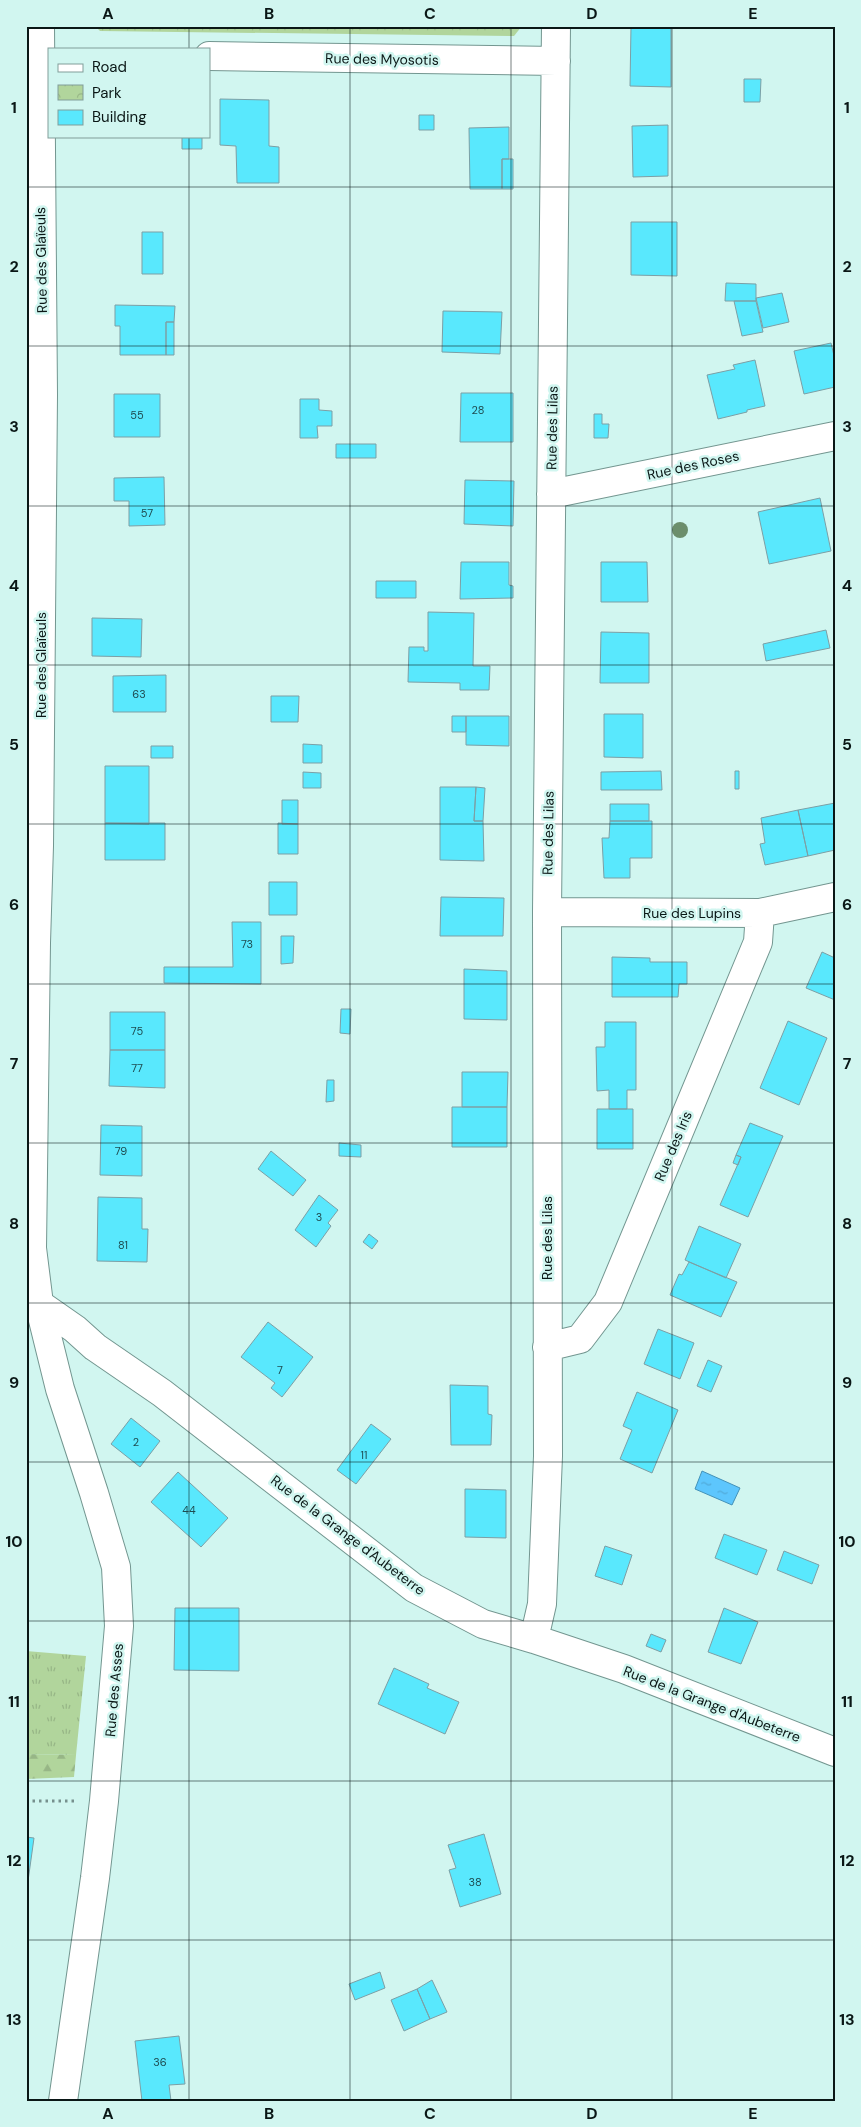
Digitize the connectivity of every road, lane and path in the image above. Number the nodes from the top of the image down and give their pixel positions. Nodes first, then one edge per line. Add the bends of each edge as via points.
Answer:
1 (40, 26) edge
2 (556, 26) edge
3 (45, 53) edge
4 (210, 56) edge
5 (556, 61) junction
6 (835, 436) edge
7 (551, 494) junction
8 (835, 897) edge
9 (547, 912) junction
10 (760, 913) junction
11 (33, 1300) edge
12 (547, 1347) junction
13 (534, 1638) junction
14 (835, 1752) edge
15 (26, 1800) edge
16 (104, 1801) junction
17 (64, 2101) edge

1 - 3 street, Rue des Glaïeuls
2 - 5 street, Rue des Lilas
3 - 11 street, Rue des Glaïeuls
4 - 5 street, Rue des Myosotis
5 - 7 street, Rue des Lilas
6 - 7 street, Rue des Roses
7 - 9 street, Rue des Lilas
8 - 10 street, Rue des Lupins
9 - 10 street, Rue des Lupins
9 - 12 street, Rue des Lilas
10 - 12 street, Rue des Iris via 758,942 608,1302 580,1339
11 - 13 street, Rue de la Grange d'Aubeterre via 162,1392 414,1588 483,1624
11 - 16 street, Rue des Asses via 116,1566 119,1626
12 - 13 street, Rue des Lilas via 548,1456 542,1604
13 - 14 street, Rue de la Grange d'Aubeterre via 624,1669
15 - 16 path
16 - 17 street, Rue des Asses

